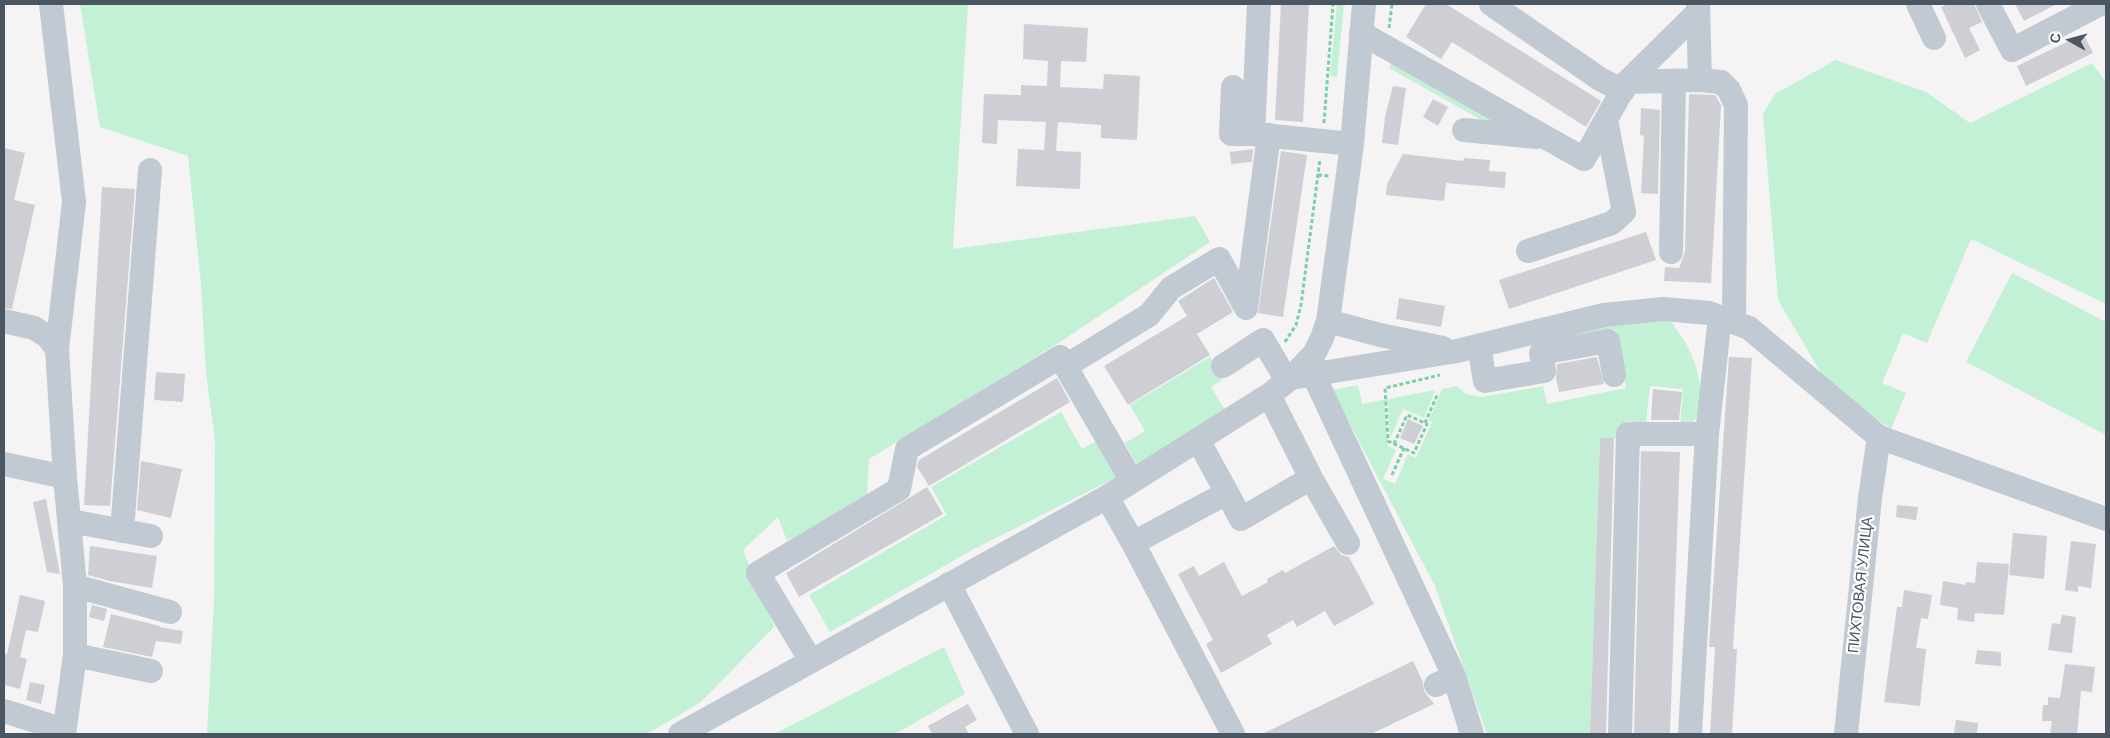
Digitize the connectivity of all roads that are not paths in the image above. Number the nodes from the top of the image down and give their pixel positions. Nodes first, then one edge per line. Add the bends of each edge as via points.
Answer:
1 (51, 4) edge
2 (1259, 4) edge
3 (1364, 4) edge
4 (1491, 4) edge
5 (1918, 4) edge
6 (1988, 4) edge
7 (2100, 4) edge
8 (1698, 8) edge
9 (1362, 33) junction
10 (1934, 38) dead end
11 (1700, 80) junction
12 (1674, 81) junction
13 (1233, 86) dead end
14 (1625, 87) junction
15 (1606, 120) junction
16 (1464, 130) dead end
17 (1261, 134) junction
18 (1546, 138) junction
19 (1352, 144) junction
20 (150, 170) dead end
21 (1528, 252) dead end
22 (1671, 252) dead end
23 (1727, 319) junction
24 (4, 321) edge
25 (1328, 321) junction
26 (57, 349) junction
27 (1468, 349) junction
28 (1066, 366) junction
29 (1223, 366) dead end
30 (1614, 375) dead end
31 (1290, 382) junction
32 (1707, 434) junction
33 (1879, 437) junction
34 (1198, 440) junction
35 (4, 464) edge
36 (65, 477) junction
37 (1311, 478) junction
38 (1132, 481) junction
39 (1227, 493) junction
40 (1107, 497) junction
41 (2106, 519) edge
42 (70, 521) junction
43 (122, 531) junction
44 (151, 536) dead end
45 (1133, 543) junction
46 (1348, 544) dead end
47 (949, 584) junction
48 (75, 586) junction
49 (170, 612) dead end
50 (75, 655) junction
51 (811, 661) junction
52 (151, 671) dead end
53 (4, 711) edge
54 (64, 732) edge
55 (680, 734) edge
56 (1027, 734) edge
57 (1233, 734) edge
58 (1472, 734) edge
59 (1620, 734) edge
60 (1690, 734) edge
61 (1846, 734) edge

1 - 26 street via 74,202
2 - 17 street
3 - 9 street
4 - 14 street via 1600,79
5 - 10 street
6 - 7 street via 2012,50
8 - 11 street
8 - 14 street
9 - 18 street
9 - 19 street
11 - 12 street
11 - 23 street via 1721,82 1730,90 1736,105
12 - 14 street
12 - 22 street
13 - 17 street via 1231,134
14 - 15 street
15 - 18 street via 1584,159
15 - 21 street via 1624,212 1612,223
16 - 18 street
17 - 19 street
17 - 28 street via 1246,308 1219,259 1171,288 1149,315
19 - 25 street
20 - 43 street
23 - 27 street via 1709,313 1663,309 1604,315
23 - 32 street
23 - 33 street via 1749,328
24 - 26 street via 34,328 47,336
25 - 27 street via 1380,335
25 - 31 street via 1314,354
26 - 36 street
27 - 30 street via 1485,381 1544,370 1541,353 1608,341
27 - 31 street
28 - 38 street
28 - 51 street via 1060,357 907,449 900,489 758,573
29 - 31 street via 1263,340
31 - 34 street
31 - 37 street
31 - 58 street
32 - 59 street via 1628,434
32 - 60 street
33 - 41 street
33 - 61 street, ПИХТОВАЯ УЛИЦА
34 - 38 street
34 - 39 street
35 - 36 street
36 - 42 street
37 - 39 street via 1240,519
37 - 46 street
38 - 40 street
39 - 45 street
40 - 45 street
40 - 47 street
42 - 43 street
42 - 48 street
43 - 44 street
45 - 57 street
47 - 51 street
47 - 56 street
48 - 49 street
48 - 50 street
50 - 52 street
50 - 54 street
51 - 55 street
53 - 54 street

